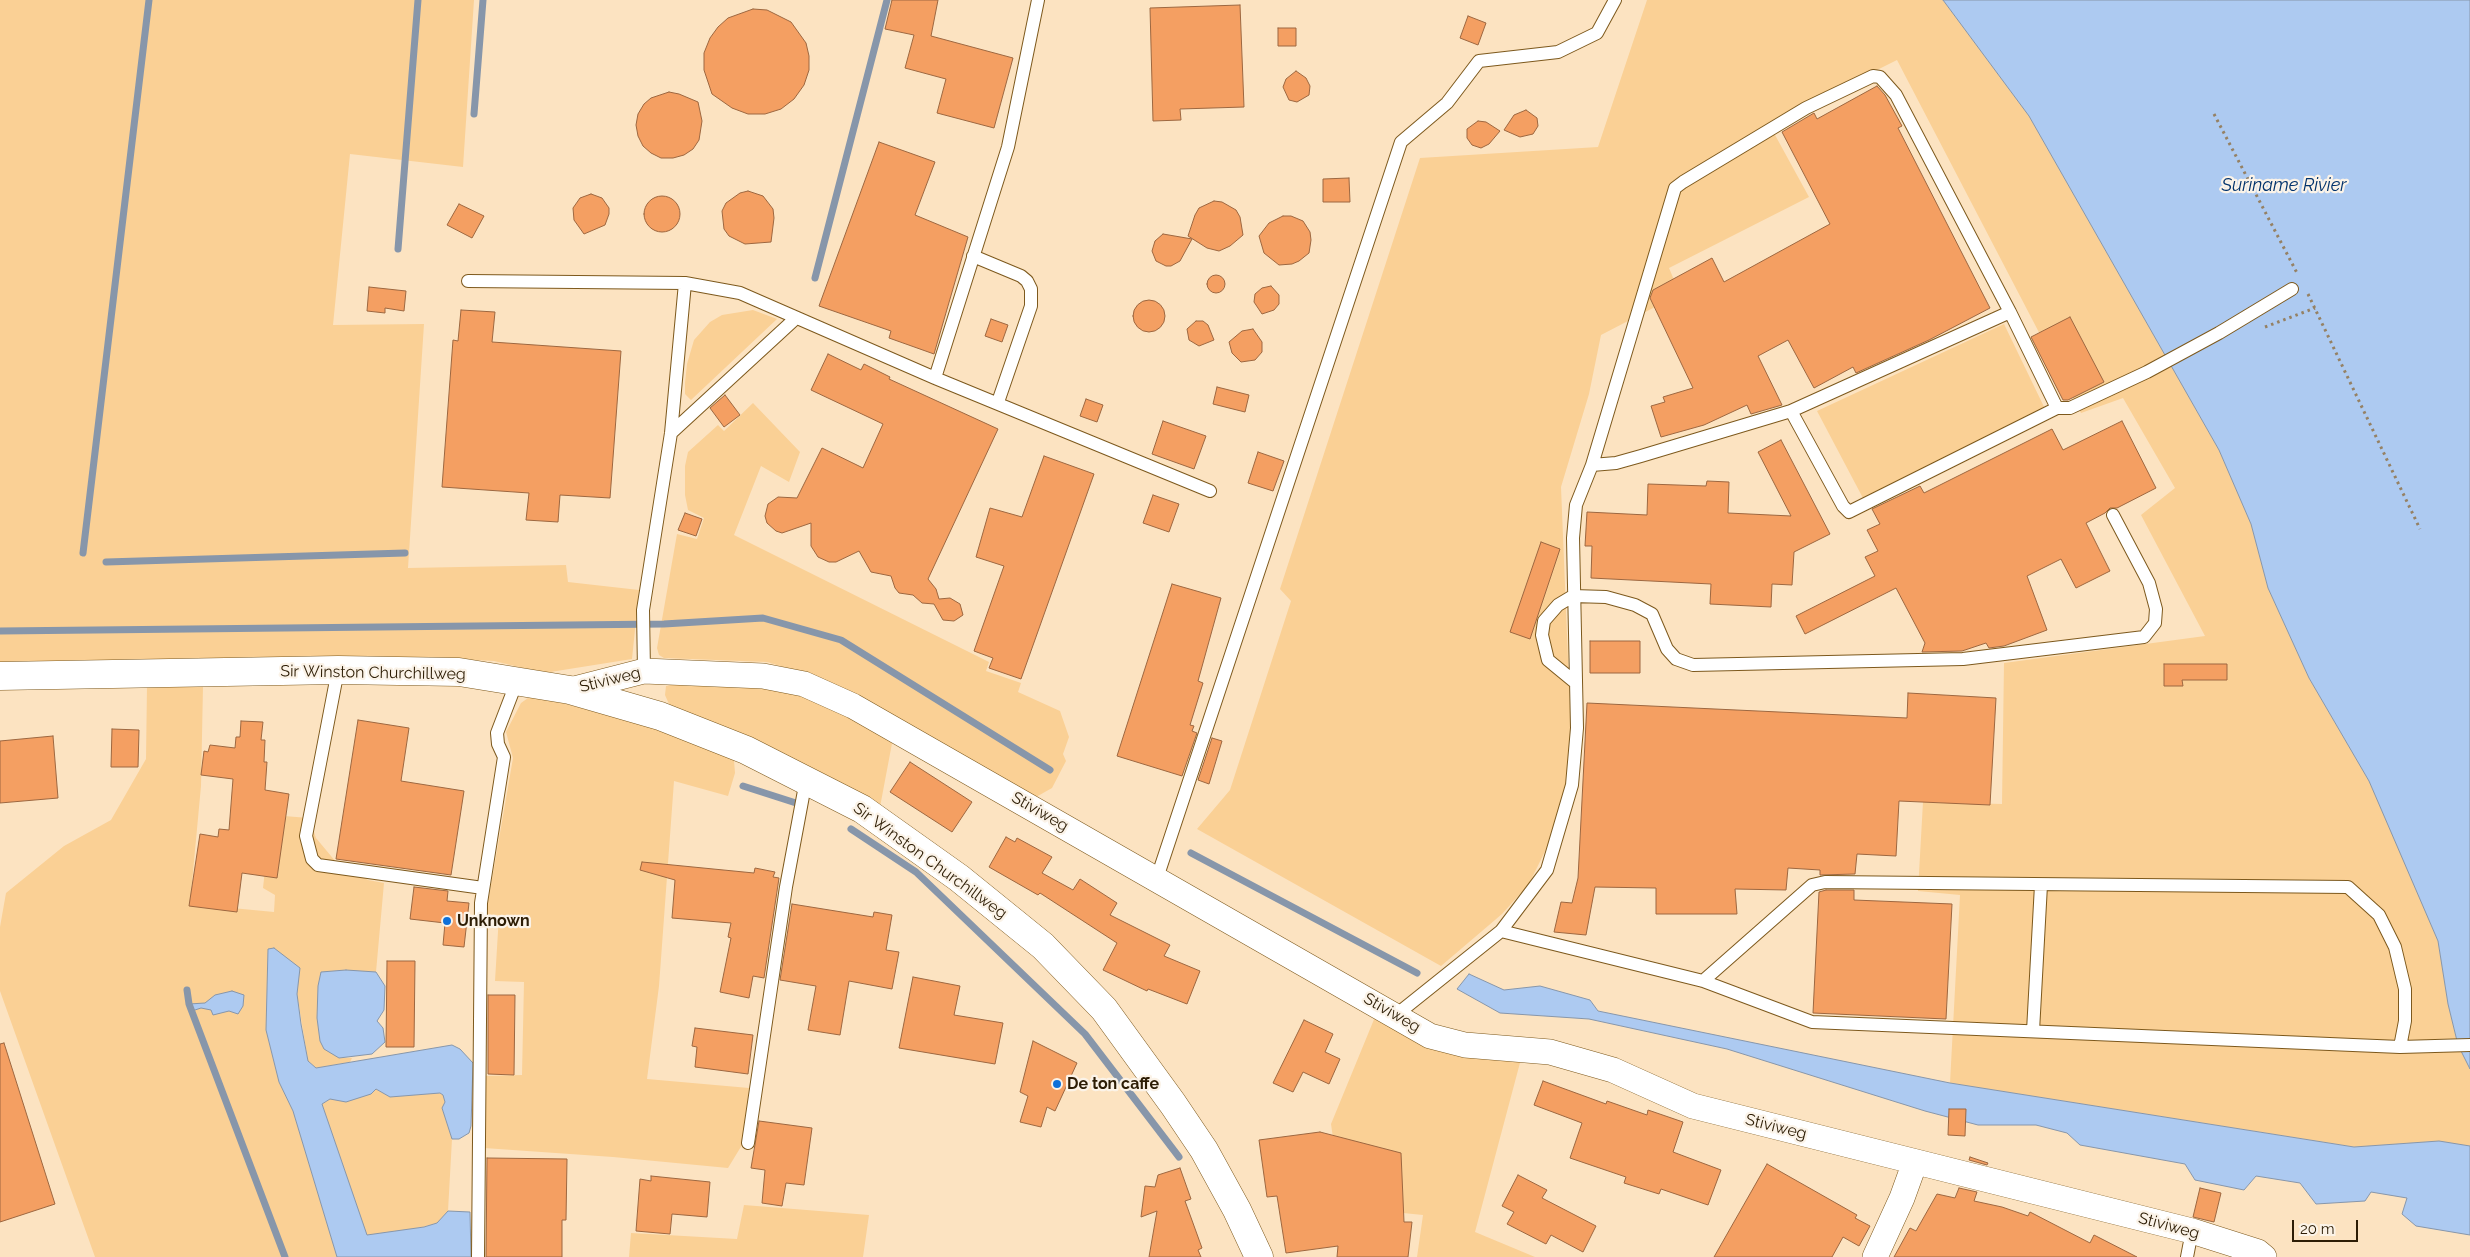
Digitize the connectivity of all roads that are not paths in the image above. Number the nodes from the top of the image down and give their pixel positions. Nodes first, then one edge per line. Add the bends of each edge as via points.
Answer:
1 (1038, 0) edge
2 (1615, 0) edge
3 (973, 256) junction
4 (468, 281) dead end
5 (685, 283) junction
6 (2296, 286) road end
7 (2010, 312) junction
8 (796, 318) junction
9 (935, 378) junction
10 (998, 402) junction
11 (2058, 408) junction
12 (1792, 410) junction
13 (671, 433) junction
14 (1592, 465) junction
15 (1210, 491) dead end
16 (2113, 515) dead end
17 (1573, 596) junction
18 (338, 670) junction
19 (644, 670) junction
20 (0, 676) edge
21 (517, 682) junction
22 (1576, 683) junction
23 (570, 690) junction
24 (806, 780) junction
25 (1156, 881) junction
26 (2041, 885) junction
27 (483, 888) junction
28 (1501, 931) junction
29 (1704, 981) junction
30 (1396, 1015) junction
31 (2034, 1032) junction
32 (2470, 1045) edge
33 (2400, 1047) junction
34 (748, 1143) dead end
35 (1914, 1162) junction
36 (2192, 1231) junction
37 (478, 1257) edge
38 (1259, 1257) edge
39 (1875, 1257) edge
40 (2187, 1257) edge
41 (2264, 1257) edge

1 - 3 lane via 1008,147
2 - 25 lane via 1597,33 1558,52 1479,61 1447,103 1401,142
3 - 9 lane
3 - 10 lane via 1021,276 1031,289 1031,306
4 - 5 lane
5 - 8 lane via 740,293
5 - 13 lane
6 - 11 lane via 2220,334 2147,372 2070,408
7 - 11 lane
7 - 12 lane
7 - 14 lane via 1896,96 1880,77 1873,76 1806,108 1676,188
8 - 9 lane
8 - 13 lane
9 - 10 lane
10 - 15 lane
11 - 12 lane via 1848,512
12 - 14 lane via 1616,463
13 - 19 lane via 643,610
14 - 17 lane via 1576,505
16 - 17 lane via 2149,583 2156,609 2155,624 2144,637 2127,641 1963,659 1693,665 1676,659 1666,649 1652,614 1635,605 1606,597
17 - 22 lane
17 - 22 lane via 1558,605 1544,621 1542,635 1548,660
18 - 20 street, Sir Winston Churchillweg
18 - 21 street, Sir Winston Churchillweg via 459,672
18 - 27 lane via 306,836 312,859 318,865
19 - 23 street, Stiviweg
19 - 25 street, Stiviweg via 763,676 804,684 853,706
21 - 23 street, Sir Winston Churchillweg
21 - 27 lane via 497,732 504,757
22 - 28 lane via 1577,728 1572,786 1560,826 1546,870
23 - 24 street, Sir Winston Churchillweg via 660,716 746,750
24 - 34 lane via 786,887
24 - 38 street, Sir Winston Churchillweg via 862,808 959,878 1042,946 1104,1009 1204,1150
25 - 30 street, Stiviweg
26 - 29 lane via 1825,882 1812,885
26 - 31 lane
26 - 33 lane via 2348,887 2379,915 2395,947 2405,989 2405,1021
27 - 37 lane
28 - 29 lane
28 - 30 lane
29 - 31 lane via 1812,1022
30 - 35 street, Stiviweg via 1430,1036 1465,1045 1550,1052 1613,1070 1693,1106
31 - 33 lane
32 - 33 lane
35 - 36 street, Stiviweg
35 - 39 street via 1902,1198
36 - 40 lane
36 - 41 street, Stiviweg via 2258,1252

